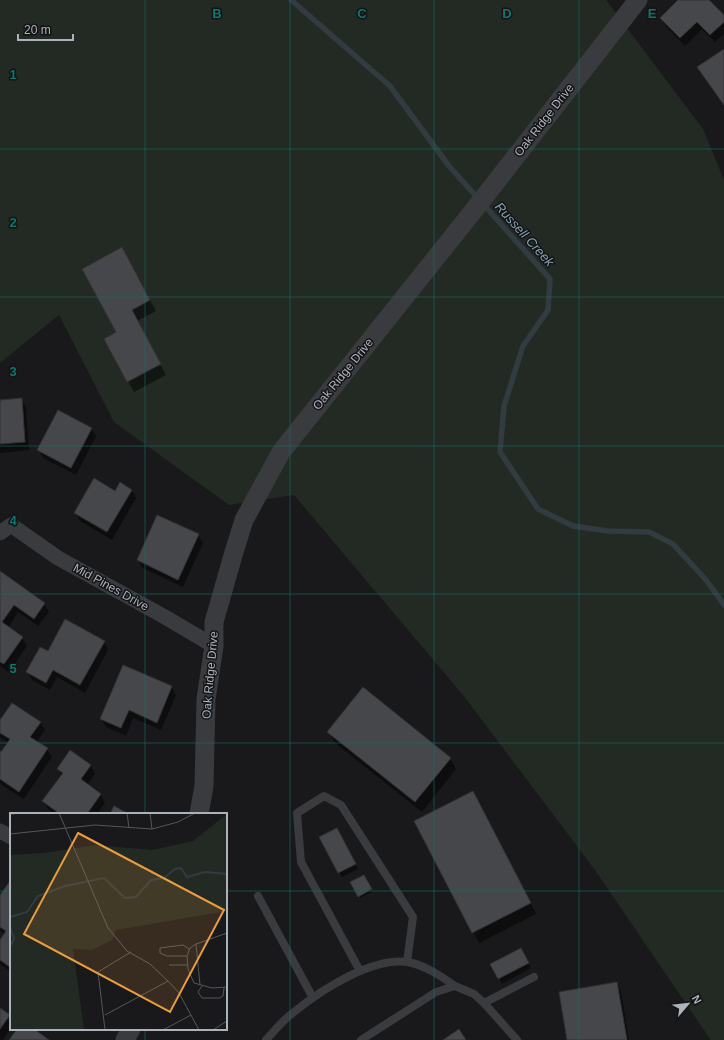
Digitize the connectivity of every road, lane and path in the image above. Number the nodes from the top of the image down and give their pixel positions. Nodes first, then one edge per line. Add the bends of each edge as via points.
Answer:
1 (638, 0) edge
2 (6, 529) edge
3 (214, 646) junction
4 (199, 813) edge
5 (0, 830) edge
6 (10, 837) edge
7 (258, 896) dead end
8 (407, 962) junction
9 (360, 971) junction
10 (534, 976) dead end
11 (455, 986) junction
12 (313, 998) junction
13 (484, 1003) junction
14 (130, 1030) edge
15 (125, 1040) edge
16 (266, 1040) edge
17 (361, 1040) edge
18 (517, 1040) edge

1 - 3 street, Oak Ridge Drive via 282,452 244,520 214,622
2 - 3 street, Mid Pines Drive via 165,616
3 - 4 street, Oak Ridge Drive via 206,699 204,786
5 - 6 street
7 - 12 lane
8 - 9 lane via 394,961
8 - 9 lane via 412,917 341,805 324,796 297,813 301,862
8 - 11 lane via 436,973
9 - 12 lane
10 - 13 lane
11 - 13 lane via 474,994
11 - 17 lane via 436,992
12 - 16 lane via 293,1012
13 - 18 lane
14 - 15 street

